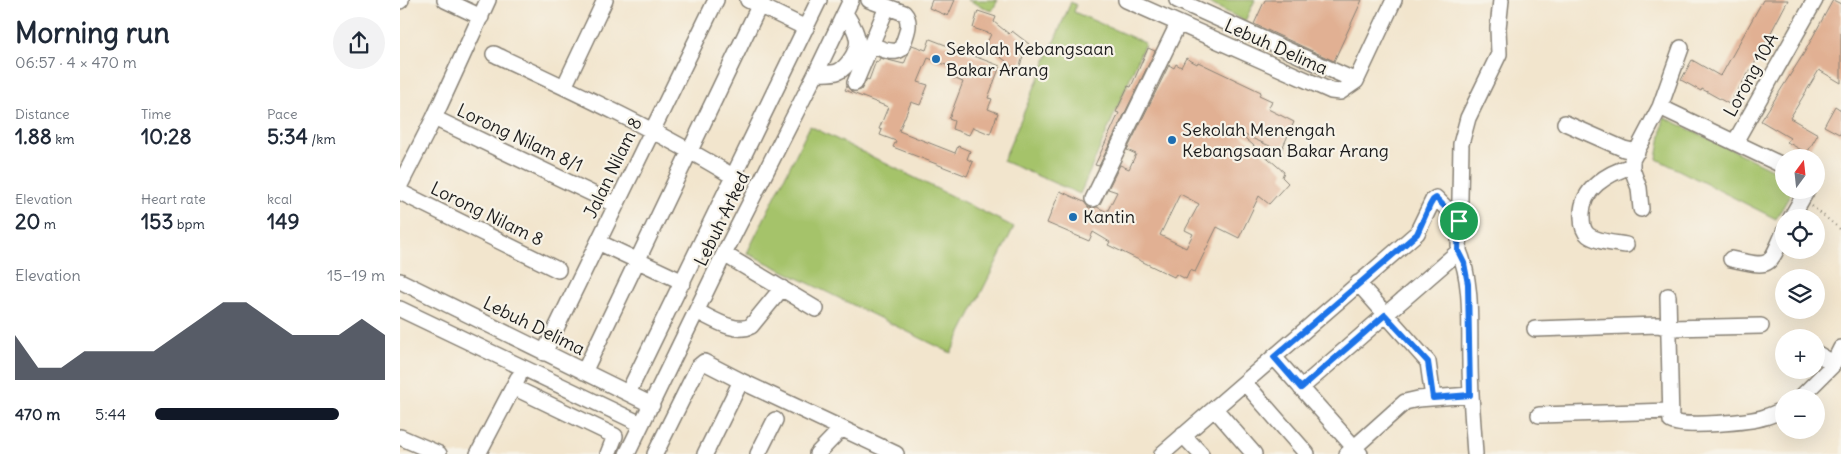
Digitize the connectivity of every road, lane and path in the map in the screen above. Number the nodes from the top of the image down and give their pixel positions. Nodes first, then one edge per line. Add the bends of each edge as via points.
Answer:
1 (445, 0) edge
2 (488, 0) edge
3 (605, 0) edge
4 (716, 0) edge
5 (819, 0) edge
6 (869, 0) edge
7 (1126, 0) edge
8 (1394, 0) edge
9 (1500, 0) edge
10 (1815, 0) edge
11 (757, 2) edge
12 (1185, 2) edge
13 (848, 6) edge
14 (887, 6) junction
15 (481, 18) junction
16 (1178, 24) junction
17 (806, 28) junction
18 (871, 45) junction
19 (1681, 48) dead end
20 (494, 54) dead end
21 (816, 73) junction
22 (1356, 81) junction
23 (855, 83) dead end
24 (564, 87) junction
25 (1660, 107) junction
26 (434, 118) junction
27 (1565, 123) dead end
28 (652, 130) junction
29 (1735, 142) junction
30 (690, 150) junction
31 (1634, 159) junction
32 (1775, 162) edge
33 (734, 177) junction
34 (400, 185) edge
35 (400, 192) edge
36 (1093, 199) dead end
37 (1810, 199) edge
38 (616, 205) junction
39 (1641, 209) dead end
40 (1459, 221) junction
41 (1841, 230) edge
42 (598, 242) junction
43 (1626, 245) dead end
44 (1458, 251) junction
45 (724, 254) junction
46 (1775, 254) edge
47 (1731, 259) dead end
48 (637, 260) junction
49 (558, 270) dead end
50 (400, 281) edge
51 (683, 282) junction
52 (1358, 283) junction
53 (782, 288) junction
54 (1668, 296) dead end
55 (816, 309) dead end
56 (400, 310) edge
57 (698, 312) junction
58 (1385, 315) junction
59 (1731, 321) dead end
60 (1670, 325) junction
61 (1761, 326) dead end
62 (1535, 329) dead end
63 (1841, 348) edge
64 (544, 353) junction
65 (1274, 357) junction
66 (522, 367) junction
67 (1835, 368) edge
68 (584, 372) junction
69 (741, 381) junction
70 (1245, 383) junction
71 (513, 387) junction
72 (1301, 388) junction
73 (1810, 389) edge
74 (628, 393) junction
75 (1470, 395) junction
76 (1433, 398) junction
77 (652, 405) junction
78 (1215, 410) junction
79 (1671, 411) junction
80 (1775, 413) edge
81 (1539, 415) dead end
82 (624, 417) junction
83 (775, 420) dead end
84 (641, 424) junction
85 (841, 429) junction
86 (1183, 435) junction
87 (615, 436) junction
88 (400, 437) edge
89 (429, 452) edge
90 (1354, 452) edge
91 (478, 454) edge
92 (608, 454) edge
93 (627, 454) edge
94 (655, 454) edge
95 (706, 454) edge
96 (758, 454) edge
97 (817, 454) edge
98 (896, 454) edge
99 (1162, 454) edge
100 (1201, 454) edge
101 (1254, 454) edge
102 (1307, 454) edge
103 (1475, 454) edge

1 - 15 street
2 - 15 street
3 - 24 street
4 - 28 street, Jalan Nilam 8
5 - 17 street, Lebuh Arked
6 - 14 street
7 - 16 street, Lebuh Delima
8 - 22 street
9 - 40 street via 1499,54 1468,118 1463,138
10 - 29 street, Lorong 10A
11 - 17 street
11 - 30 street
12 - 22 street
13 - 21 street, Lebuh Arked
13 - 21 street via 858,40 857,48 840,71
14 - 18 street
14 - 18 street via 908,17 909,25 901,48 891,52
15 - 26 street
16 - 22 street, Lebuh Delima via 1331,91 1340,92
16 - 36 street
17 - 33 street, Lebuh Arked
18 - 23 street
19 - 25 street
20 - 24 street
21 - 45 street, Lebuh Arked
24 - 28 street
25 - 29 street
25 - 31 street
26 - 34 street
26 - 38 street, Lorong Nilam 8/1
27 - 31 street via 1624,149
28 - 30 street
28 - 38 street, Jalan Nilam 8
29 - 32 street
30 - 33 street
30 - 48 street
31 - 39 street
31 - 43 street via 1600,181 1590,191 1582,209 1583,228 1589,236
33 - 51 street, Lebuh Arked
35 - 49 street, Lorong Nilam 8
37 - 41 path
38 - 42 street, Jalan Nilam 8
40 - 44 street
40 - 52 street via 1436,198 1417,234
42 - 48 street
42 - 64 street, Jalan Nilam 8
44 - 58 street
44 - 75 street via 1468,284
45 - 53 street
45 - 57 street, Lebuh Arked
46 - 47 street via 1762,265
48 - 51 street
48 - 68 street
50 - 64 street, Lebuh Delima
51 - 74 street, Lebuh Arked
52 - 58 street
52 - 65 street
53 - 55 street
53 - 57 street via 746,329
54 - 60 street
56 - 66 street
57 - 77 street, Lebuh Arked
58 - 72 street
58 - 76 street via 1428,362
59 - 60 street
60 - 61 street
60 - 62 street
60 - 79 street
63 - 67 street
64 - 68 street, Lebuh Delima
65 - 70 street
65 - 72 street
66 - 71 street
66 - 82 street
67 - 73 street
68 - 74 street, Lebuh Delima
69 - 85 street
69 - 94 street via 704,362 698,367
69 - 95 street
70 - 78 street
70 - 102 street
71 - 87 street
71 - 91 street
72 - 90 street
74 - 77 street, Lebuh Delima
75 - 76 street
75 - 103 street
76 - 90 street via 1405,402
77 - 84 street, Lebuh Arked
78 - 86 street
78 - 101 street
79 - 80 street via 1671,420 1681,424 1722,423 1764,418
79 - 81 street
82 - 84 street
82 - 87 street
83 - 96 street
84 - 93 street, Lebuh Arked
85 - 97 street
85 - 98 street
86 - 99 street
86 - 100 street
87 - 92 street
88 - 89 street

